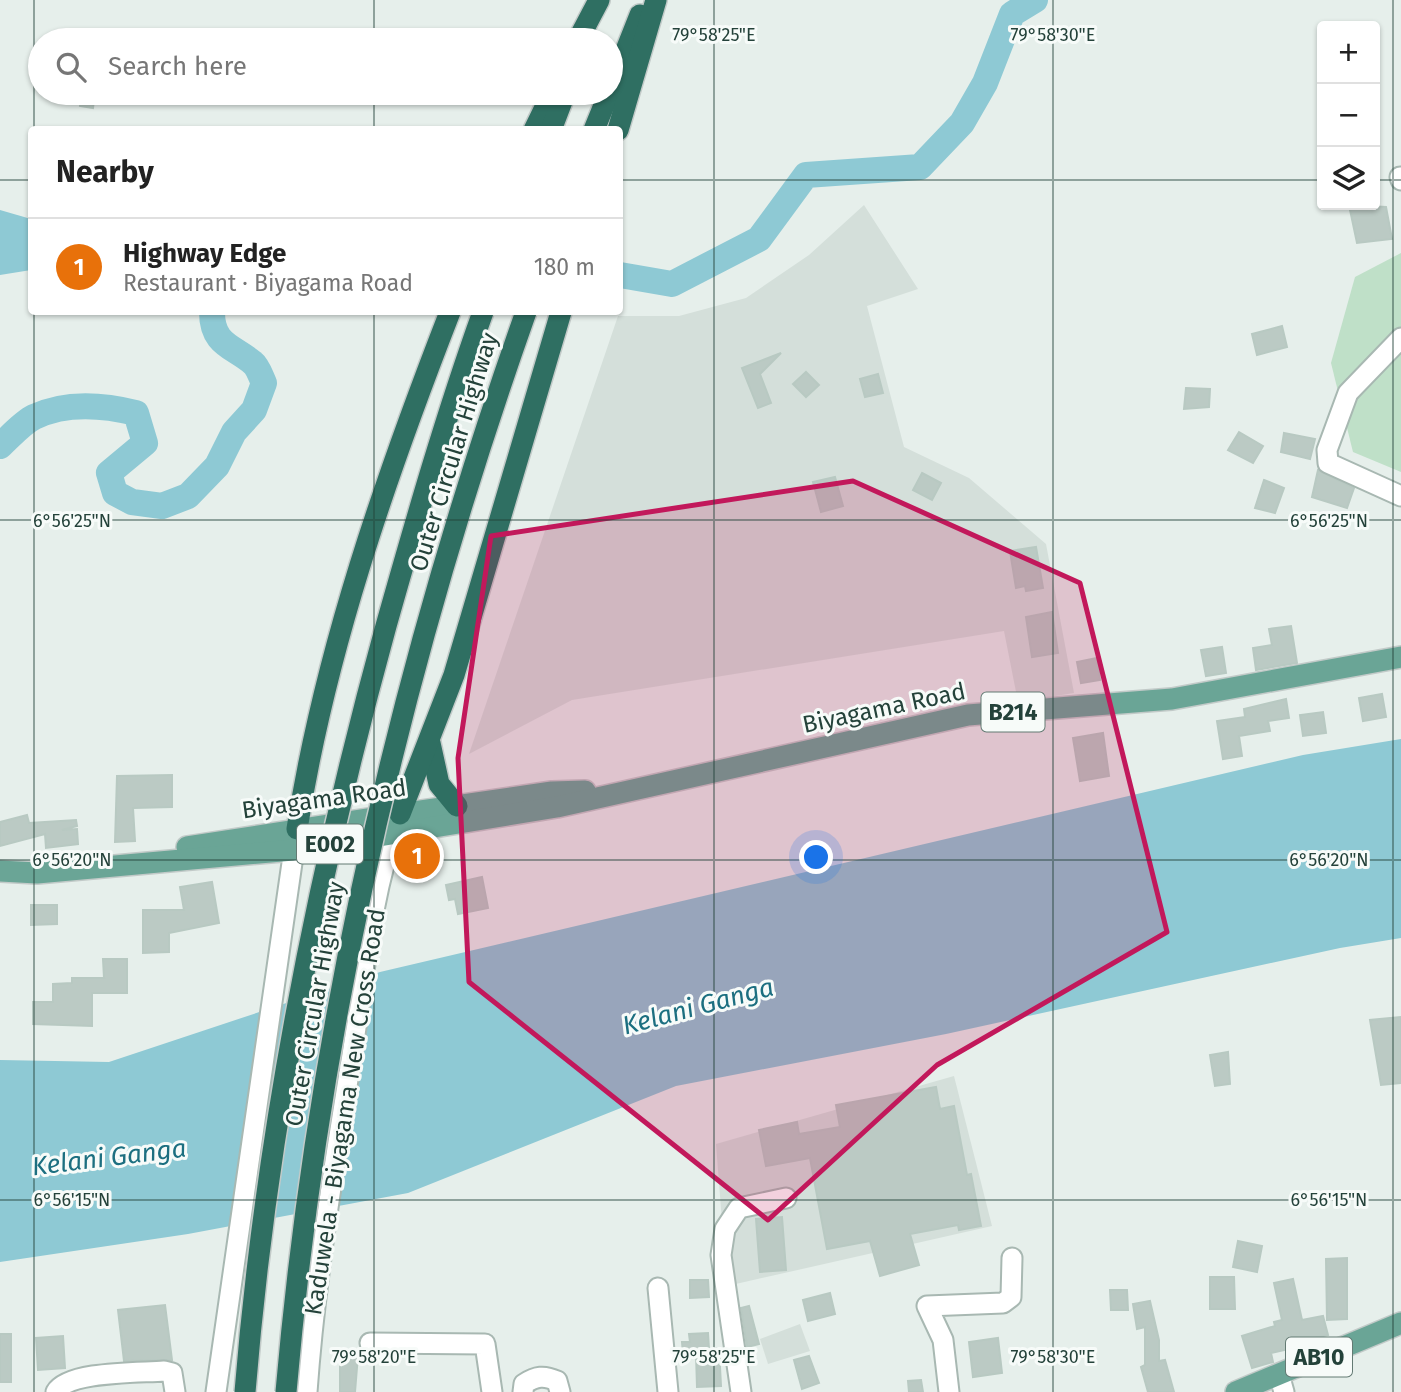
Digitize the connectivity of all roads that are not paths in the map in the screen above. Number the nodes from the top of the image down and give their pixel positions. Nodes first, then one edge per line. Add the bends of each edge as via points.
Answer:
1 (598, 0) edge
2 (606, 0) edge
3 (645, 0) edge
4 (656, 0) edge
5 (584, 28) edge
6 (593, 28) edge
7 (623, 57) edge
8 (546, 105) edge
9 (560, 105) edge
10 (604, 105) edge
11 (536, 126) edge
12 (553, 126) edge
13 (596, 126) edge
14 (619, 126) edge
15 (449, 315) edge
16 (482, 315) edge
17 (525, 315) edge
18 (560, 315) edge
19 (1401, 338) edge
20 (1401, 496) edge
21 (1401, 657) edge
22 (430, 741) junction
23 (629, 789) junction
24 (457, 806) junction
25 (397, 823) junction
26 (295, 839) junction
27 (0, 871) edge
28 (786, 1198) dead end
29 (1012, 1258) dead end
30 (658, 1288) dead end
31 (1401, 1323) edge
32 (370, 1343) dead end
33 (1282, 1383) edge
34 (56, 1392) edge
35 (175, 1392) edge
36 (216, 1392) edge
37 (245, 1392) edge
38 (286, 1392) edge
39 (307, 1392) edge
40 (492, 1392) edge
41 (523, 1392) edge
42 (560, 1392) edge
43 (668, 1392) edge
44 (741, 1392) edge
45 (949, 1392) edge
46 (1236, 1392) edge

1 - 5 highway
2 - 6 highway
3 - 7 highway
4 - 14 highway
8 - 11 highway
9 - 12 highway
10 - 13 highway
15 - 26 highway via 354,586
16 - 37 highway, Outer Circular Highway / E002, bridge via 413,528 326,859 281,1094
17 - 38 highway, Outer Circular Highway / E002, bridge via 455,528 369,860 322,1098
18 - 22 highway via 475,609
19 - 20 street via 1348,393 1327,450 1328,463
21 - 23 main road, Biyagama Road / B214 via 1172,699 968,715
22 - 24 highway via 439,785
22 - 25 highway
23 - 24 main road, Biyagama Road / B214 via 552,792
23 - 25 main road, Biyagama Road / B214 via 557,807
24 - 25 main road, Biyagama Road / B214
25 - 26 main road, Biyagama Road / B214
25 - 39 street, Kaduwela - Biyagama New Cross Road via 367,957 316,1287
26 - 27 main road, Biyagama Road / B214 via 209,842 112,864 37,873
26 - 36 street
28 - 44 street via 739,1208 725,1229 721,1255
29 - 45 street via 1011,1297 1003,1303 927,1306 943,1340
30 - 43 street
31 - 33 main road, AB10
32 - 40 street via 485,1344
33 - 46 main road, AB10
34 - 35 street via 65,1382 81,1378 164,1371 172,1373
41 - 42 street via 524,1384 535,1377 548,1377 557,1381

